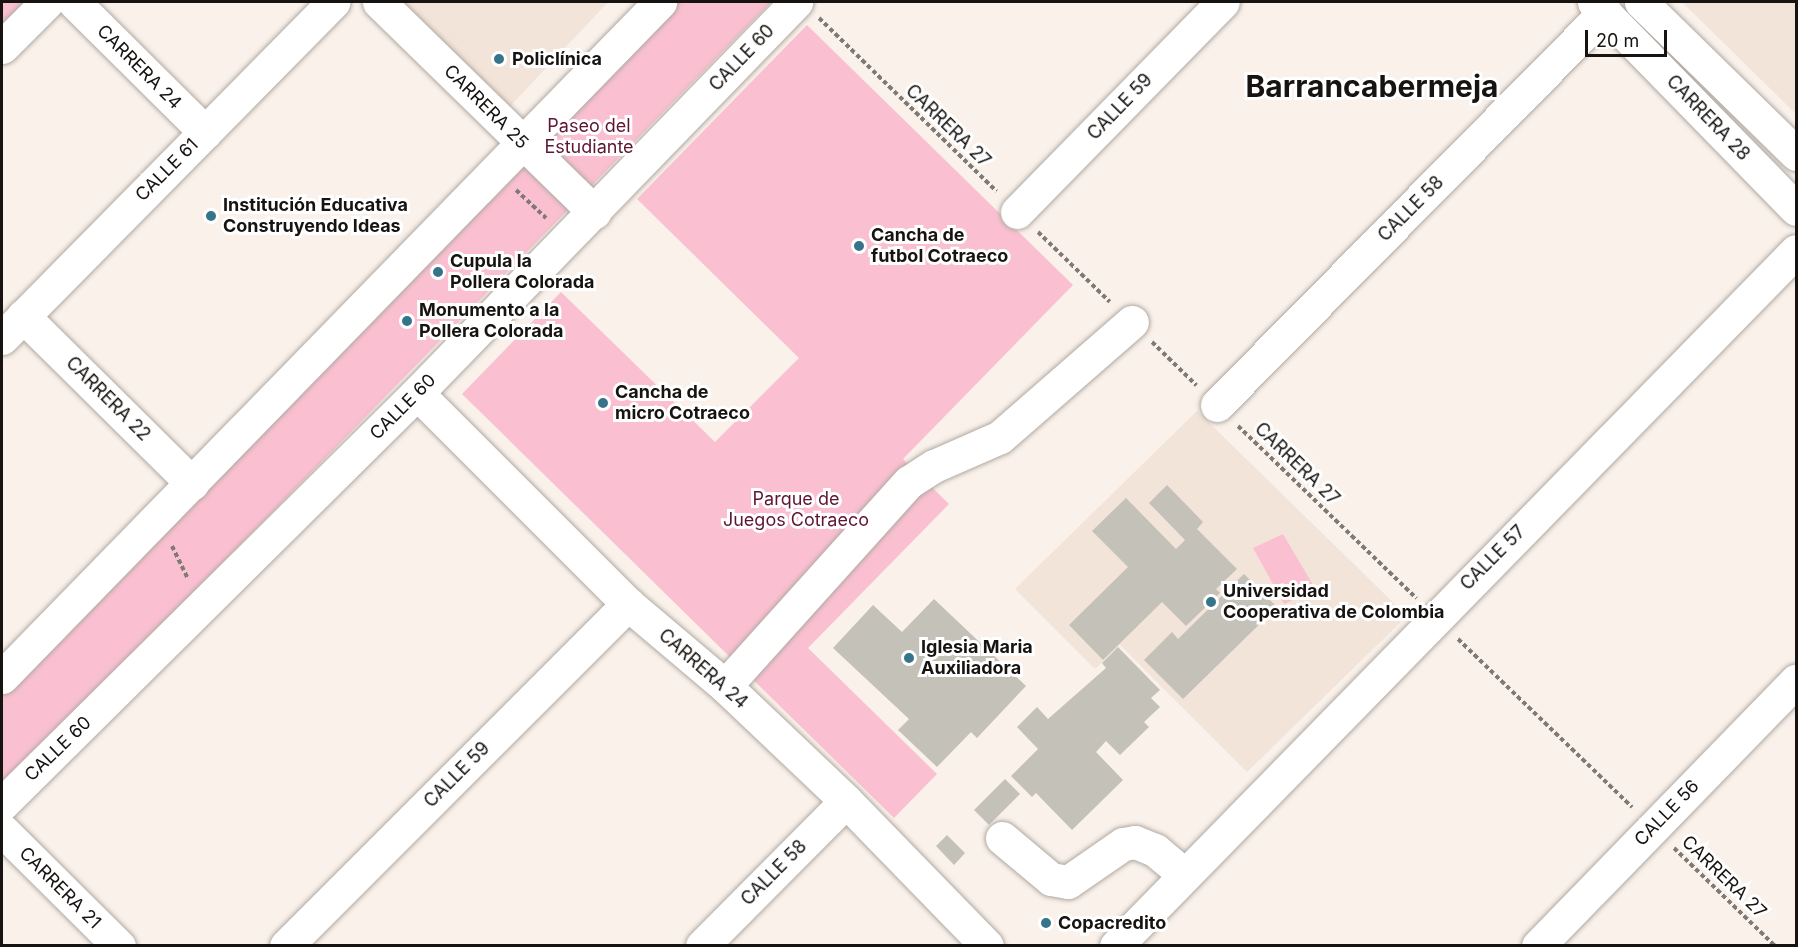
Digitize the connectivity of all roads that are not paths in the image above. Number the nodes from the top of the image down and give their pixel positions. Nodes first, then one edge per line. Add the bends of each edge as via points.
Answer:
1 (47, 2) edge
2 (74, 2) edge
3 (333, 2) edge
4 (379, 2) edge
5 (660, 2) edge
6 (1223, 2) edge
7 (1641, 2) edge
8 (1600, 7) edge
9 (807, 9) edge
10 (2, 47) edge
11 (205, 132) junction
12 (523, 144) junction
13 (1797, 154) edge
14 (1797, 209) edge
15 (594, 212) junction
16 (1017, 212) road end
17 (1797, 251) edge
18 (1131, 322) road end
19 (12, 327) edge
20 (417, 393) junction
21 (1217, 405) road end
22 (192, 483) junction
23 (628, 604) junction
24 (2, 678) edge
25 (1797, 681) edge
26 (725, 686) junction
27 (846, 801) junction
28 (2, 804) edge
29 (2, 830) edge
30 (1002, 838) dead end
31 (1185, 875) junction
32 (119, 945) edge
33 (286, 945) edge
34 (702, 945) edge
35 (987, 945) edge
36 (1116, 945) edge
37 (1538, 945) edge

1 - 10 street
2 - 11 street, CARRERA 24
3 - 11 street, CALLE 61
4 - 12 street, CARRERA 25
5 - 12 street
6 - 16 street, CALLE 59
7 - 13 street, CARRERA 28
8 - 14 street, CARRERA 28
8 - 21 street, CALLE 58
9 - 15 street, CALLE 60
11 - 19 street, CALLE 61
12 - 15 street, CARRERA 25
12 - 22 street
15 - 20 street, CALLE 60
17 - 31 street, CALLE 57
18 - 26 street via 1000,437 934,466 909,482
19 - 22 street, CARRERA 22
20 - 23 street, CARRERA 24
20 - 28 street, CALLE 60
22 - 24 street
23 - 26 street, CARRERA 24
23 - 33 street, CALLE 59
25 - 37 street, CALLE 56
26 - 27 street, CARRERA 24
27 - 34 street, CALLE 58
27 - 35 street, CARRERA 24
29 - 32 street, CARRERA 21
30 - 31 street via 1051,879 1068,882 1123,844 1135,842 1155,850
31 - 36 street, CALLE 57

